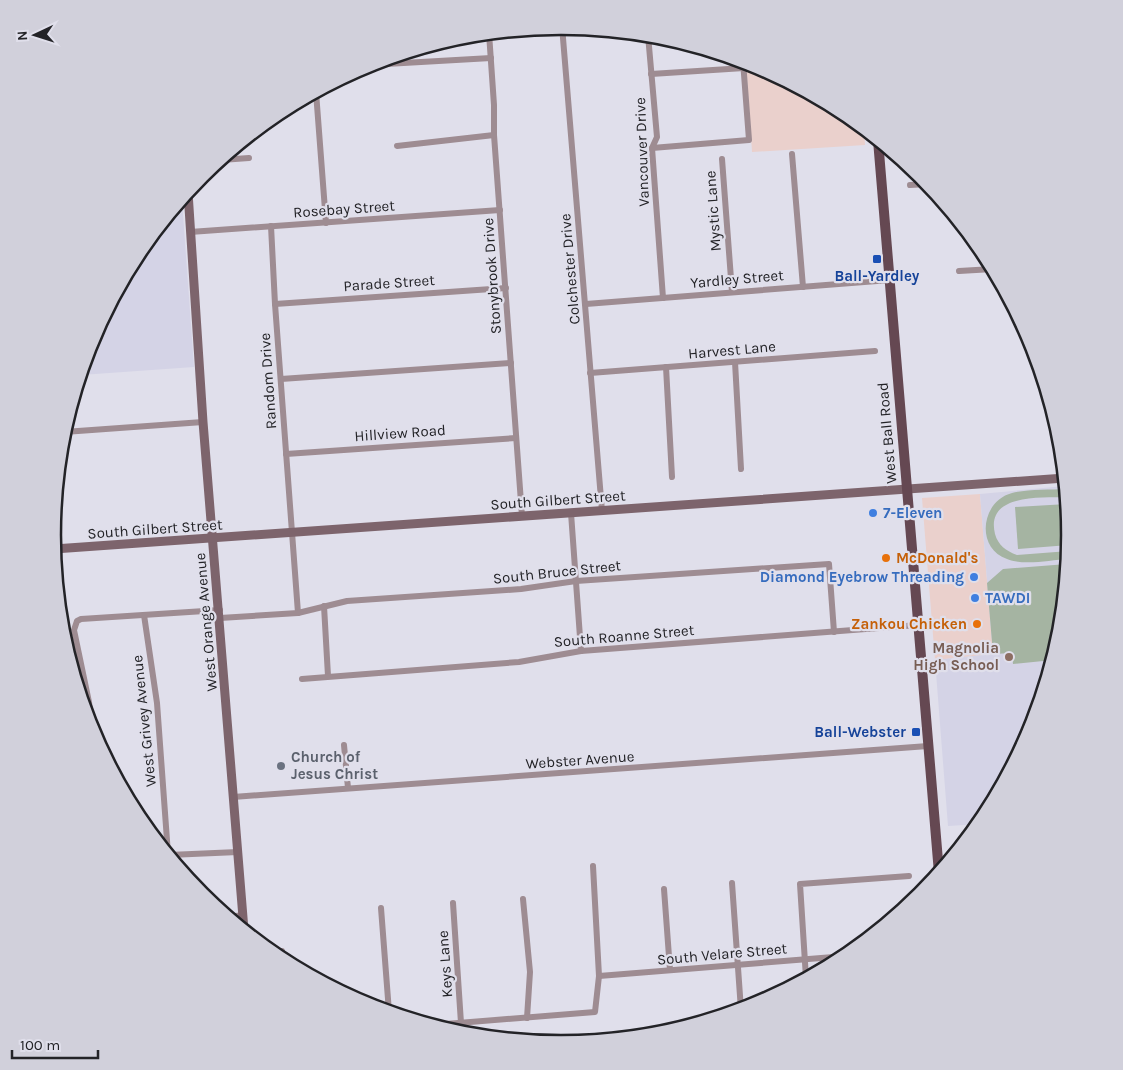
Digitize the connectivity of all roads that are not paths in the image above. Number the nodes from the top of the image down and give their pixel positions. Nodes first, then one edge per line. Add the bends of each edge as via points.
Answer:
1 (563, 35) edge
2 (490, 40) edge
3 (649, 43) edge
4 (491, 58) junction
5 (397, 63) edge
6 (731, 65) edge
7 (744, 70) edge
8 (651, 74) junction
9 (317, 99) edge
10 (494, 135) junction
11 (396, 146) dead end
12 (652, 148) junction
13 (879, 149) edge
14 (792, 154) dead end
15 (249, 158) dead end
16 (232, 159) edge
17 (722, 159) dead end
18 (910, 185) dead end
19 (918, 185) edge
20 (189, 202) edge
21 (500, 210) junction
22 (326, 223) junction
23 (271, 226) junction
24 (190, 232) junction
25 (984, 268) edge
26 (959, 271) dead end
27 (890, 280) junction
28 (803, 287) junction
29 (506, 288) junction
30 (732, 292) junction
31 (663, 298) junction
32 (275, 304) junction
33 (586, 304) junction
34 (875, 350) dead end
35 (735, 362) junction
36 (511, 363) junction
37 (666, 368) junction
38 (590, 373) junction
39 (280, 380) junction
40 (203, 422) junction
41 (72, 431) edge
42 (516, 438) junction
43 (286, 454) junction
44 (741, 469) dead end
45 (672, 477) dead end
46 (1058, 479) edge
47 (907, 489) junction
48 (602, 511) junction
49 (571, 513) junction
50 (522, 516) junction
51 (292, 533) junction
52 (213, 539) junction
53 (62, 549) edge
54 (576, 580) junction
55 (324, 606) junction
56 (298, 613) junction
57 (220, 614) junction
58 (144, 615) junction
59 (918, 625) junction
60 (834, 632) junction
61 (581, 651) junction
62 (328, 676) junction
63 (302, 679) dead end
64 (87, 693) edge
65 (344, 745) dead end
66 (928, 746) junction
67 (348, 788) junction
68 (233, 796) junction
69 (168, 843) edge
70 (238, 852) junction
71 (177, 854) edge
72 (938, 864) edge
73 (592, 866) dead end
74 (909, 876) dead end
75 (732, 883) dead end
76 (664, 889) dead end
77 (523, 899) dead end
78 (453, 903) dead end
79 (381, 908) dead end
80 (243, 915) junction
81 (238, 916) edge
82 (243, 921) edge
83 (828, 958) edge
84 (804, 960) junction
85 (737, 965) junction
86 (670, 970) junction
87 (805, 971) edge
88 (599, 976) junction
89 (740, 1002) edge
90 (388, 1004) edge
91 (526, 1018) junction
92 (456, 1023) edge
93 (461, 1023) junction

1 - 33 street, Colchester Drive
2 - 4 street, Stonybrook Drive
3 - 8 street, Vancouver Drive
4 - 5 street
4 - 10 street, Stonybrook Drive
6 - 8 street
7 - 12 street via 749,140
8 - 12 street, Vancouver Drive via 657,137
9 - 22 street
10 - 11 street
10 - 21 street, Stonybrook Drive
12 - 31 street, Vancouver Drive
13 - 27 main road, West Ball Road
14 - 28 street
15 - 16 street
17 - 30 street, Mystic Lane
18 - 19 street
20 - 24 street, West Orange Avenue
21 - 22 street, Rosebay Street
21 - 29 street, Stonybrook Drive
22 - 23 street, Rosebay Street
23 - 24 street, Rosebay Street
23 - 32 street, Random Drive
24 - 40 street, West Orange Avenue
25 - 26 street
27 - 28 street, Yardley Street
27 - 47 main road, West Ball Road
28 - 30 street, Yardley Street
29 - 32 street, Parade Street
29 - 36 street, Stonybrook Drive
30 - 31 street, Yardley Street
31 - 33 street, Yardley Street
32 - 39 street, Random Drive
33 - 38 street, Colchester Drive
34 - 35 street, Harvest Lane
35 - 37 street, Harvest Lane
35 - 44 street
36 - 39 street
36 - 42 street, Stonybrook Drive
37 - 38 street, Harvest Lane
37 - 45 street
38 - 48 street, Colchester Drive
39 - 43 street, Random Drive
40 - 41 street
40 - 52 street, West Orange Avenue
42 - 43 street, Hillview Road
42 - 50 street, Stonybrook Drive
43 - 51 street, Random Drive
46 - 47 street, South Gilbert Street
47 - 48 street, South Gilbert Street
47 - 59 main road, West Ball Road
48 - 49 street, South Gilbert Street
49 - 50 street, South Gilbert Street
49 - 54 street
50 - 51 street, South Gilbert Street
51 - 52 street, South Gilbert Street
51 - 56 street, Random Drive
52 - 53 street, South Gilbert Street
52 - 57 street, West Orange Avenue
54 - 55 street, South Bruce Street via 521,589 347,601
54 - 60 street, South Bruce Street via 829,564
54 - 61 street
55 - 56 street, South Bruce Street
55 - 62 street
56 - 57 street, South Bruce Street
57 - 58 street, South Bruce Street
57 - 68 street, West Orange Avenue
58 - 64 street, South Bruce Street via 77,621 74,630
58 - 69 street, West Grivey Avenue via 157,703
59 - 60 street, South Roanne Street
59 - 66 main road, West Ball Road
60 - 61 street, South Roanne Street
61 - 62 street, South Roanne Street via 519,662
62 - 63 street, South Roanne Street
65 - 67 street
66 - 67 street, Webster Avenue
66 - 72 main road, West Ball Road
67 - 68 street, Webster Avenue
68 - 70 street, West Orange Avenue
70 - 71 street
70 - 80 street, West Orange Avenue
73 - 88 street
74 - 84 street via 800,884
75 - 85 street
76 - 86 street
77 - 91 street via 530,972
78 - 93 street, Keys Lane
79 - 90 street
80 - 81 street
80 - 82 street, West Orange Avenue
83 - 84 street, South Velare Street
84 - 85 street, South Velare Street
84 - 87 street
85 - 86 street, South Velare Street
85 - 89 street
86 - 88 street, South Velare Street
88 - 91 street via 595,1012
91 - 93 street
92 - 93 street

